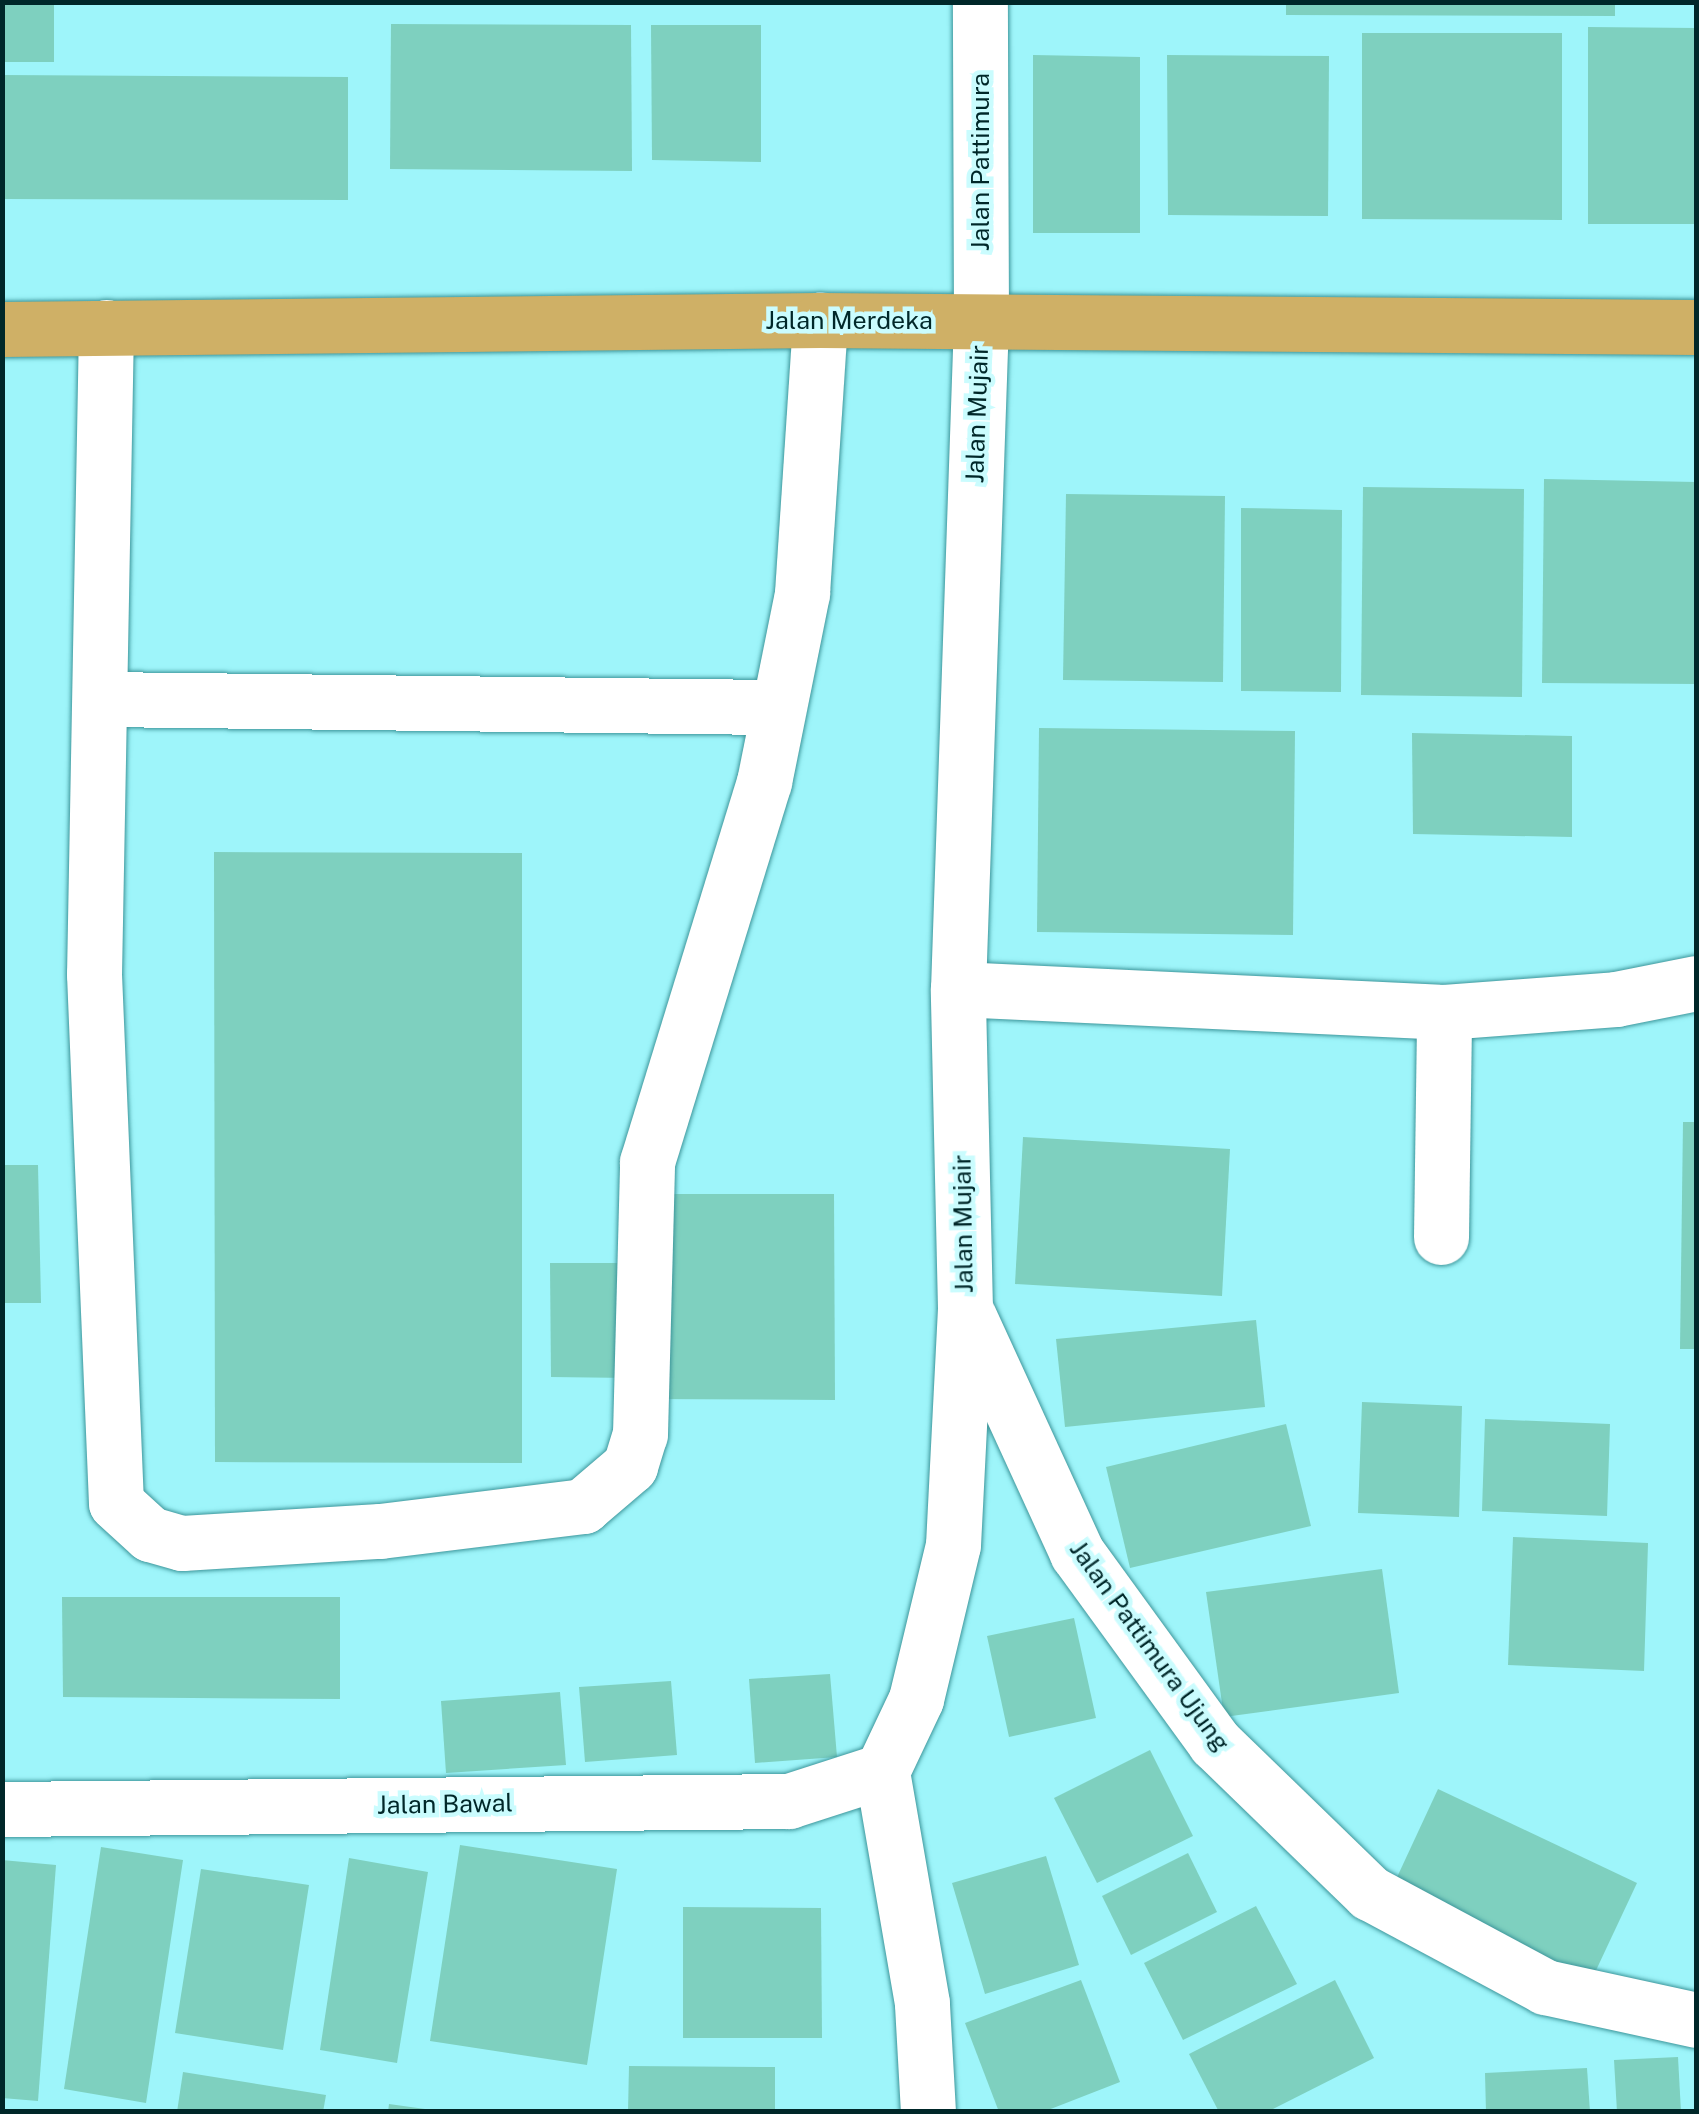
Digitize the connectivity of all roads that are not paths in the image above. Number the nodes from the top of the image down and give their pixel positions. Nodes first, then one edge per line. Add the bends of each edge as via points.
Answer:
1 (980, 2) edge
2 (820, 320) junction
3 (980, 320) junction
4 (106, 327) junction
5 (1696, 328) edge
6 (2, 329) edge
7 (100, 699) junction
8 (776, 708) junction
9 (1696, 984) edge
10 (958, 989) junction
11 (1444, 1012) junction
12 (1442, 1237) dead end
13 (965, 1309) junction
14 (882, 1771) junction
15 (2, 1809) edge
16 (1696, 2020) edge
17 (928, 2112) edge

1 - 3 street, Jalan Pattimura
2 - 3 main road, Jalan Merdeka
2 - 4 main road, Jalan Merdeka
2 - 8 street via 802,593
3 - 5 main road, Jalan Merdeka
3 - 10 street, Jalan Mujair
4 - 6 main road, Jalan Merdeka
4 - 7 street
7 - 8 street
7 - 8 street via 94,974 116,1503 150,1534 182,1543 380,1531 584,1506 630,1466 640,1434 647,1162 764,782
9 - 11 street via 1616,999
10 - 11 street
10 - 13 street, Jalan Mujair
11 - 12 street
13 - 14 street, Jalan Mujair via 953,1545 916,1699
13 - 16 street, Jalan Pattimura Ujung via 1078,1553 1215,1743 1370,1893 1544,1987
14 - 15 street, Jalan Bawal via 788,1801
14 - 17 street via 922,2002

